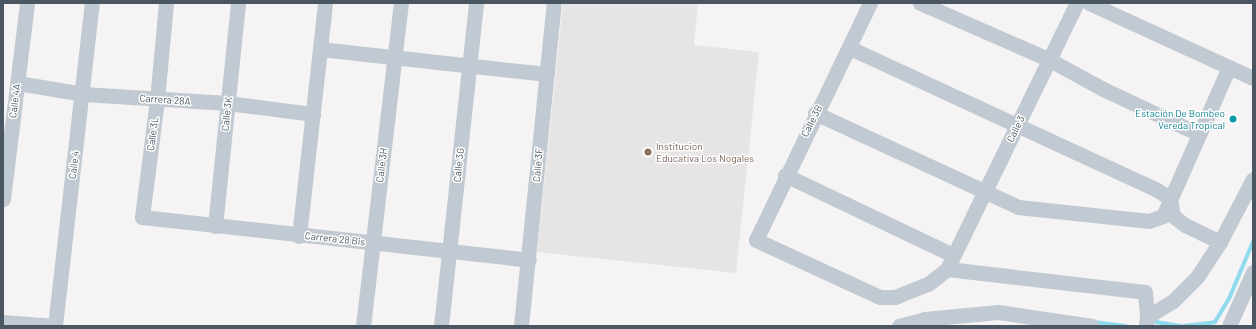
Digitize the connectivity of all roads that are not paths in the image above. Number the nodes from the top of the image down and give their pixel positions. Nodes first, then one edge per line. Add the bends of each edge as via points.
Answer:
1 (27, 3) edge
2 (92, 3) edge
3 (166, 3) edge
4 (238, 3) edge
5 (325, 3) edge
6 (401, 3) edge
7 (476, 3) edge
8 (554, 3) edge
9 (870, 3) edge
10 (920, 3) edge
11 (1077, 3) edge
12 (1089, 3) edge
13 (850, 48) junction
14 (320, 49) junction
15 (396, 57) junction
16 (1048, 59) junction
17 (469, 66) junction
18 (1229, 67) junction
19 (546, 74) junction
20 (1253, 78) edge
21 (18, 83) junction
22 (83, 94) junction
23 (157, 100) junction
24 (228, 103) junction
25 (815, 112) junction
26 (313, 114) junction
27 (1017, 128) junction
28 (1199, 134) junction
29 (785, 175) junction
30 (1253, 179) edge
31 (985, 192) junction
32 (1170, 198) junction
33 (3, 199) edge
34 (142, 217) joint
35 (215, 226) junction
36 (299, 236) junction
37 (1220, 242) junction
38 (373, 243) junction
39 (449, 251) junction
40 (953, 255) junction
41 (529, 260) junction
42 (947, 270) junction
43 (1253, 272) edge
44 (998, 312) junction
45 (3, 322) edge
46 (1146, 322) edge
47 (924, 323) edge
48 (1073, 325) edge
49 (55, 326) edge
50 (363, 326) edge
51 (441, 326) edge
52 (521, 326) edge
53 (899, 326) edge
54 (992, 326) edge
55 (1092, 326) edge
56 (1229, 326) edge

1 - 21 street, Calle 4A
2 - 22 street, Calle 4
3 - 23 street, Calle 3L
4 - 24 street, Calle 3K
5 - 14 street
6 - 15 street, Calle 3H
7 - 17 street, Calle 3G
8 - 19 street, Calle 3F
9 - 13 street, Calle 3B
10 - 16 street
11 - 16 street, Calle 3
12 - 18 street
13 - 25 street, Calle 3B
13 - 27 street
14 - 15 street
14 - 26 street
15 - 17 street
15 - 38 street, Calle 3H
16 - 27 street, Calle 3
16 - 28 street via 1102,89
17 - 19 street
17 - 39 street, Calle 3G
18 - 20 street
18 - 28 street
19 - 41 street, Calle 3F
21 - 22 street, Carrera 28A
21 - 33 street, Calle 4A
22 - 23 street, Carrera 28A
22 - 49 street, Calle 4
23 - 24 street, Carrera 28A
23 - 34 street, Calle 3L
24 - 26 street, Carrera 28A
24 - 35 street, Calle 3K
25 - 29 street, Calle 3B
25 - 31 street
26 - 36 street
27 - 31 street, Calle 3
27 - 32 street
28 - 32 street
29 - 40 street
29 - 42 street, Calle 3B via 756,240 880,297 894,297 928,284
30 - 37 street
31 - 32 street via 1018,207 1149,221 1163,216
31 - 40 street, Calle 3
32 - 37 street via 1173,216 1185,225
34 - 35 street, Carrera 28 Bis
35 - 36 street, Carrera 28 Bis
36 - 38 street, Carrera 28 Bis
37 - 46 street via 1189,287
38 - 39 street, Carrera 28 Bis
38 - 50 street, Calle 3H
39 - 41 street, Carrera 28 Bis
39 - 51 street, Calle 3G
40 - 42 street, Calle 3
41 - 52 street, Calle 3F
42 - 46 street via 1145,292
43 - 56 street
44 - 47 street
44 - 48 street
44 - 54 street
45 - 49 street
47 - 53 street
48 - 55 street

